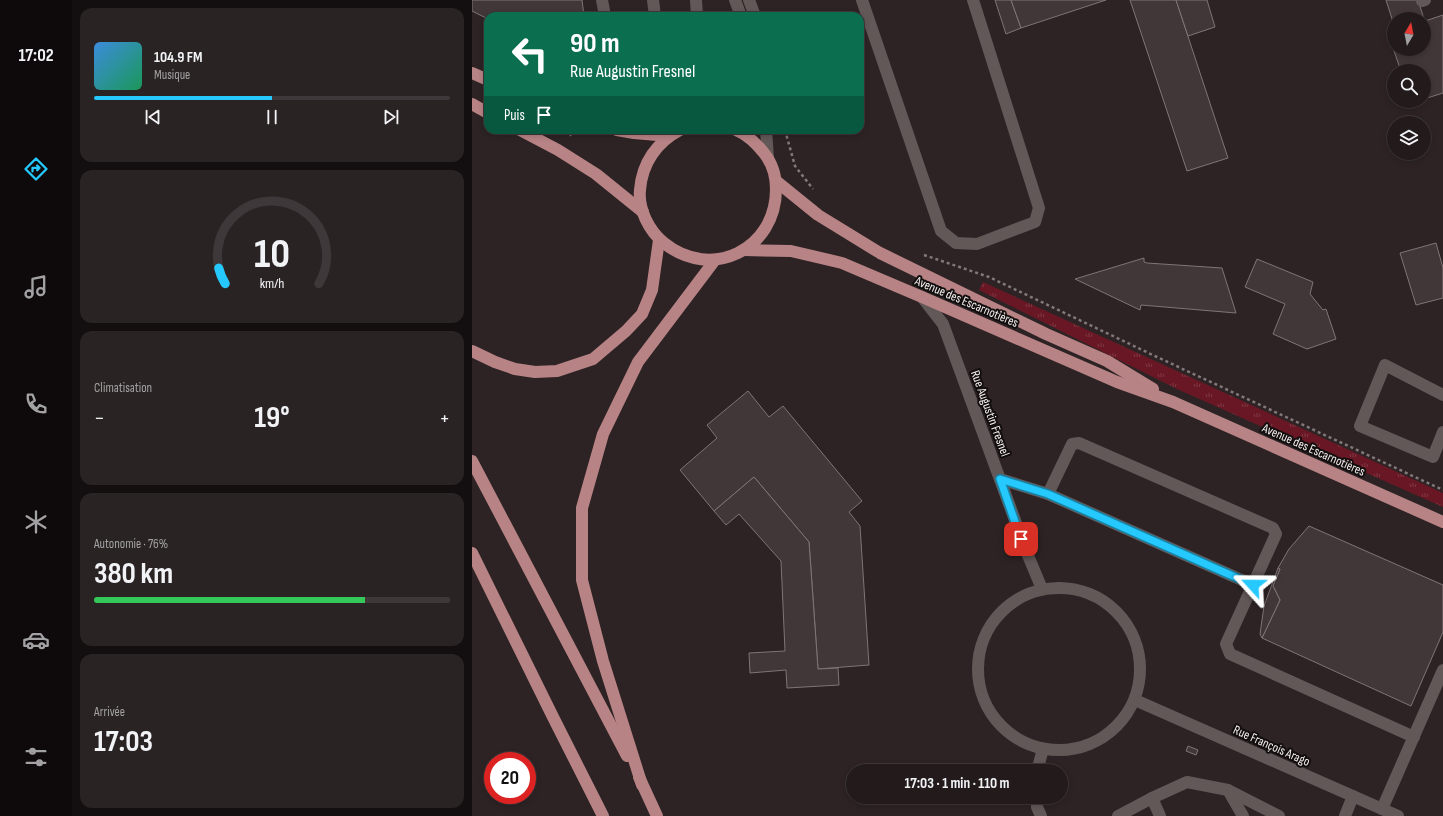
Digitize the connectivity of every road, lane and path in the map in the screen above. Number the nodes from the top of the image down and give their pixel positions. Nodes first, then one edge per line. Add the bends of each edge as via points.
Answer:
1 (602, 0) edge
2 (653, 0) edge
3 (696, 0) edge
4 (735, 0) edge
5 (749, 0) edge
6 (862, 0) edge
7 (973, 0) edge
8 (604, 12) edge
9 (654, 12) edge
10 (697, 12) edge
11 (740, 12) edge
12 (754, 12) edge
13 (472, 73) edge
14 (484, 78) edge
15 (472, 104) edge
16 (484, 111) edge
17 (528, 134) edge
18 (646, 134) edge
19 (673, 134) edge
20 (744, 134) edge
21 (766, 134) edge
22 (786, 134) edge
23 (669, 136) junction
24 (768, 158) junction
25 (776, 181) junction
26 (814, 191) dead end
27 (642, 212) junction
28 (659, 240) junction
29 (744, 250) junction
30 (924, 255) dead end
31 (715, 260) junction
32 (922, 297) junction
33 (472, 351) edge
34 (1443, 395) edge
35 (1173, 402) junction
36 (1443, 432) edge
37 (472, 461) edge
38 (1000, 479) junction
39 (1443, 490) edge
40 (1048, 494) junction
41 (1443, 522) edge
42 (472, 553) edge
43 (1253, 585) junction
44 (1042, 589) junction
45 (1443, 670) edge
46 (1135, 700) junction
47 (1414, 737) junction
48 (1043, 749) junction
49 (1039, 764) edge
50 (642, 785) junction
51 (1228, 790) junction
52 (1352, 796) junction
53 (1152, 798) junction
54 (1037, 804) edge
55 (1382, 809) junction
56 (603, 816) edge
57 (657, 816) edge
58 (1041, 816) edge
59 (1118, 816) edge
60 (1160, 816) edge
61 (1243, 816) edge
62 (1279, 816) edge
63 (1345, 816) edge
64 (1398, 816) edge

1 - 8 street
2 - 9 street
3 - 10 street
4 - 11 street
5 - 12 street
6 - 7 street via 941,231 956,244 976,244 1035,222 1039,208
13 - 14 main road
15 - 16 main road
17 - 27 main road via 596,174
18 - 23 main road
19 - 23 main road
20 - 24 main road
21 - 24 street
22 - 26 path via 795,166
23 - 27 main road via 653,151 643,170 640,191
24 - 25 main road
25 - 29 main road via 776,201 770,221 759,238
25 - 35 main road, Avenue des Escarnotières via 818,215 880,253 1107,361
27 - 28 main road
28 - 31 main road via 671,250 685,256
28 - 33 main road via 652,290 642,314 593,359 557,371 535,372 515,369
29 - 31 main road via 730,257
29 - 32 main road, Avenue des Escarnotières via 791,251 842,263
30 - 39 path via 989,277
31 - 50 main road via 638,362 603,434 582,508 582,580 603,661
32 - 35 main road, Avenue des Escarnotières via 1117,382
32 - 38 street, Rue Augustin Fresnel via 943,324
34 - 36 street via 1385,365 1360,426 1433,457
35 - 41 main road, Avenue des Escarnotières
37 - 50 main road
38 - 40 street
38 - 44 street, Rue Augustin Fresnel via 1026,553
40 - 43 street
40 - 43 street via 1072,444 1079,442 1273,528 1276,534
42 - 56 main road
43 - 47 street via 1226,644 1230,654
44 - 46 street via 1067,588 1092,594 1113,608 1129,627 1139,650 1141,676
44 - 48 street via 1014,601 998,616 986,634 979,654 978,674 982,695 996,720 1017,738
45 - 47 street
46 - 48 street via 1119,724 1098,740 1071,749
46 - 52 street, Rue François Arago
47 - 55 street
48 - 49 street
50 - 57 main road
51 - 53 street via 1187,782
51 - 61 street
51 - 62 street
52 - 55 street, Rue François Arago
52 - 63 street
53 - 59 street
53 - 60 street
54 - 58 street
55 - 64 street, Rue François Arago

